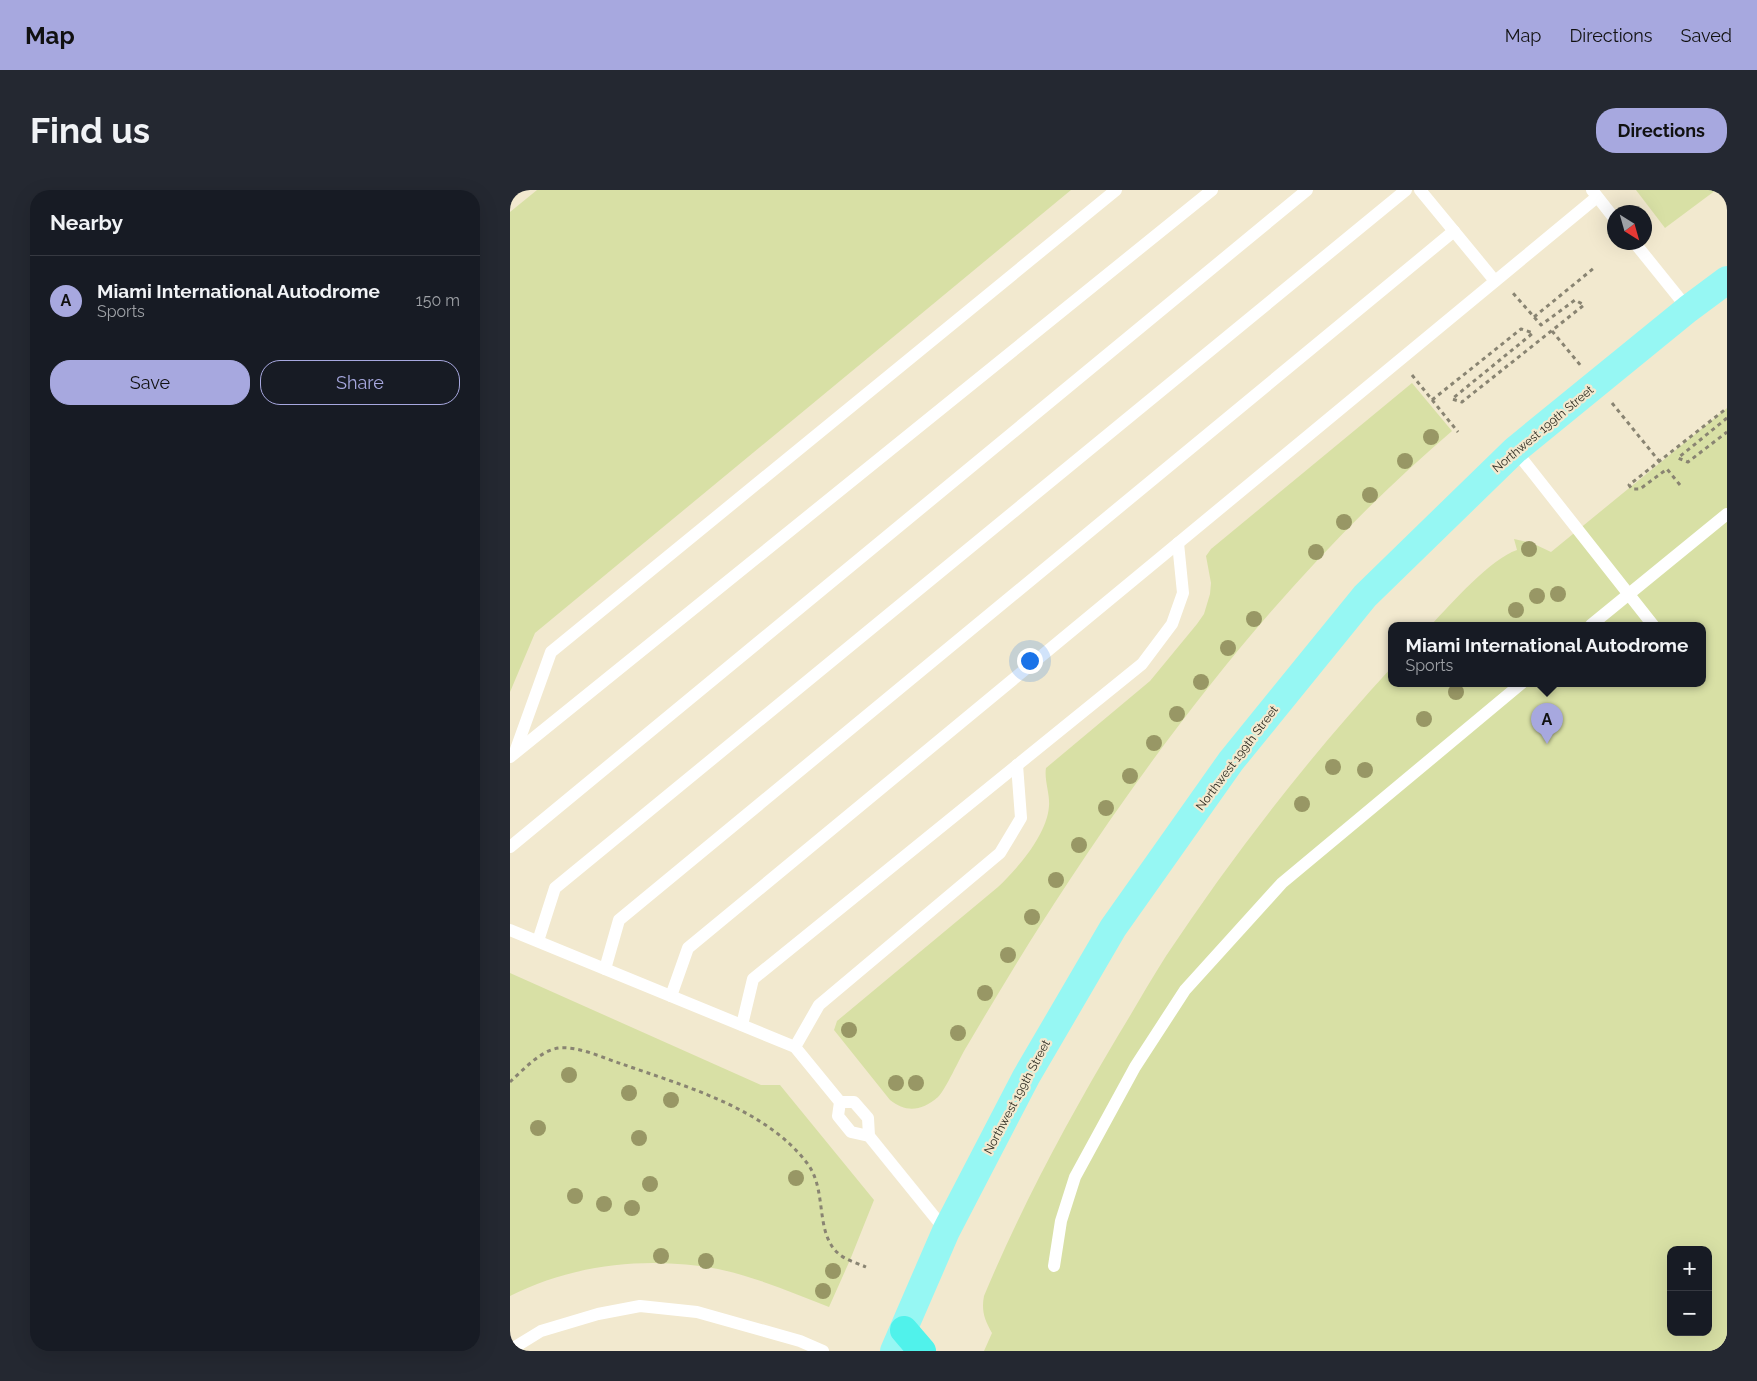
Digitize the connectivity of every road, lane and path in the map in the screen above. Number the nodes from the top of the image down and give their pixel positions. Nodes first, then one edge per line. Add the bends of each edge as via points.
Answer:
1 (1116, 190) edge
2 (1212, 190) edge
3 (1307, 190) edge
4 (1406, 190) edge
5 (1420, 190) edge
6 (1595, 193) edge
7 (1607, 209) edge
8 (1454, 231) junction
9 (1640, 250) edge
10 (1594, 268) dead end
11 (1727, 280) edge
12 (1495, 281) junction
13 (1512, 292) dead end
14 (1688, 309) junction
15 (1534, 317) junction
16 (1552, 331) junction
17 (1556, 336) dead end
18 (1412, 375) dead end
19 (1432, 400) junction
20 (1727, 408) edge
21 (1727, 418) edge
22 (1458, 432) dead end
23 (1727, 432) edge
24 (1515, 450) junction
25 (1656, 457) dead end
26 (1659, 461) junction
27 (1680, 485) dead end
28 (1727, 514) edge
29 (1178, 543) junction
30 (1629, 594) junction
31 (1595, 622) edge
32 (1651, 622) edge
33 (1517, 687) edge
34 (513, 755) edge
35 (1017, 765) junction
36 (510, 847) edge
37 (510, 930) edge
38 (538, 941) junction
39 (605, 969) junction
40 (671, 996) junction
41 (742, 1025) junction
42 (795, 1047) junction
43 (510, 1082) edge
44 (840, 1102) junction
45 (869, 1136) junction
46 (946, 1232) junction
47 (1054, 1266) dead end
48 (866, 1267) dead end
49 (899, 1340) edge
50 (510, 1350) edge
51 (823, 1351) edge
52 (922, 1351) edge

1 - 34 lane via 551,652
2 - 34 lane
3 - 36 lane
4 - 38 lane via 555,888
5 - 8 lane
6 - 7 lane
6 - 12 lane
8 - 12 lane
8 - 39 lane via 619,920
9 - 14 lane
10 - 15 path
11 - 14 main road, Northwest 199th Street
12 - 29 lane
13 - 15 path
14 - 24 main road, Northwest 199th Street
15 - 16 path via 1541,326 1575,300 1584,305
16 - 17 path
16 - 19 path via 1462,402 1452,399 1533,333 1521,329
18 - 19 path
19 - 22 path
20 - 26 path
21 - 23 path via 1678,458 1688,462
24 - 30 lane
24 - 46 main road, Northwest 199th Street via 1365,596 1231,762 1113,928 1026,1077
25 - 26 path
26 - 27 path via 1629,485 1632,489 1640,489 1667,469
28 - 30 lane
29 - 35 lane via 1183,593 1172,624 1142,664
29 - 40 lane via 688,948
30 - 31 lane
30 - 32 lane
33 - 47 lane via 1282,883 1186,990 1135,1067 1076,1177 1061,1221
35 - 41 lane via 753,979
35 - 42 lane via 1021,818 1000,853 820,1005
37 - 38 lane
38 - 39 lane
39 - 40 lane
40 - 41 lane
41 - 42 lane
42 - 44 lane
43 - 48 path via 539,1057 561,1048 589,1053 686,1086 744,1111 780,1136 807,1162 819,1190 824,1229 830,1244 841,1256
44 - 45 lane via 838,1116 851,1132
44 - 45 lane via 854,1102 868,1118
45 - 46 lane
46 - 49 main road, Northwest 199th Street
49 - 52 highway
50 - 51 lane via 541,1331 598,1314 640,1306 696,1312

